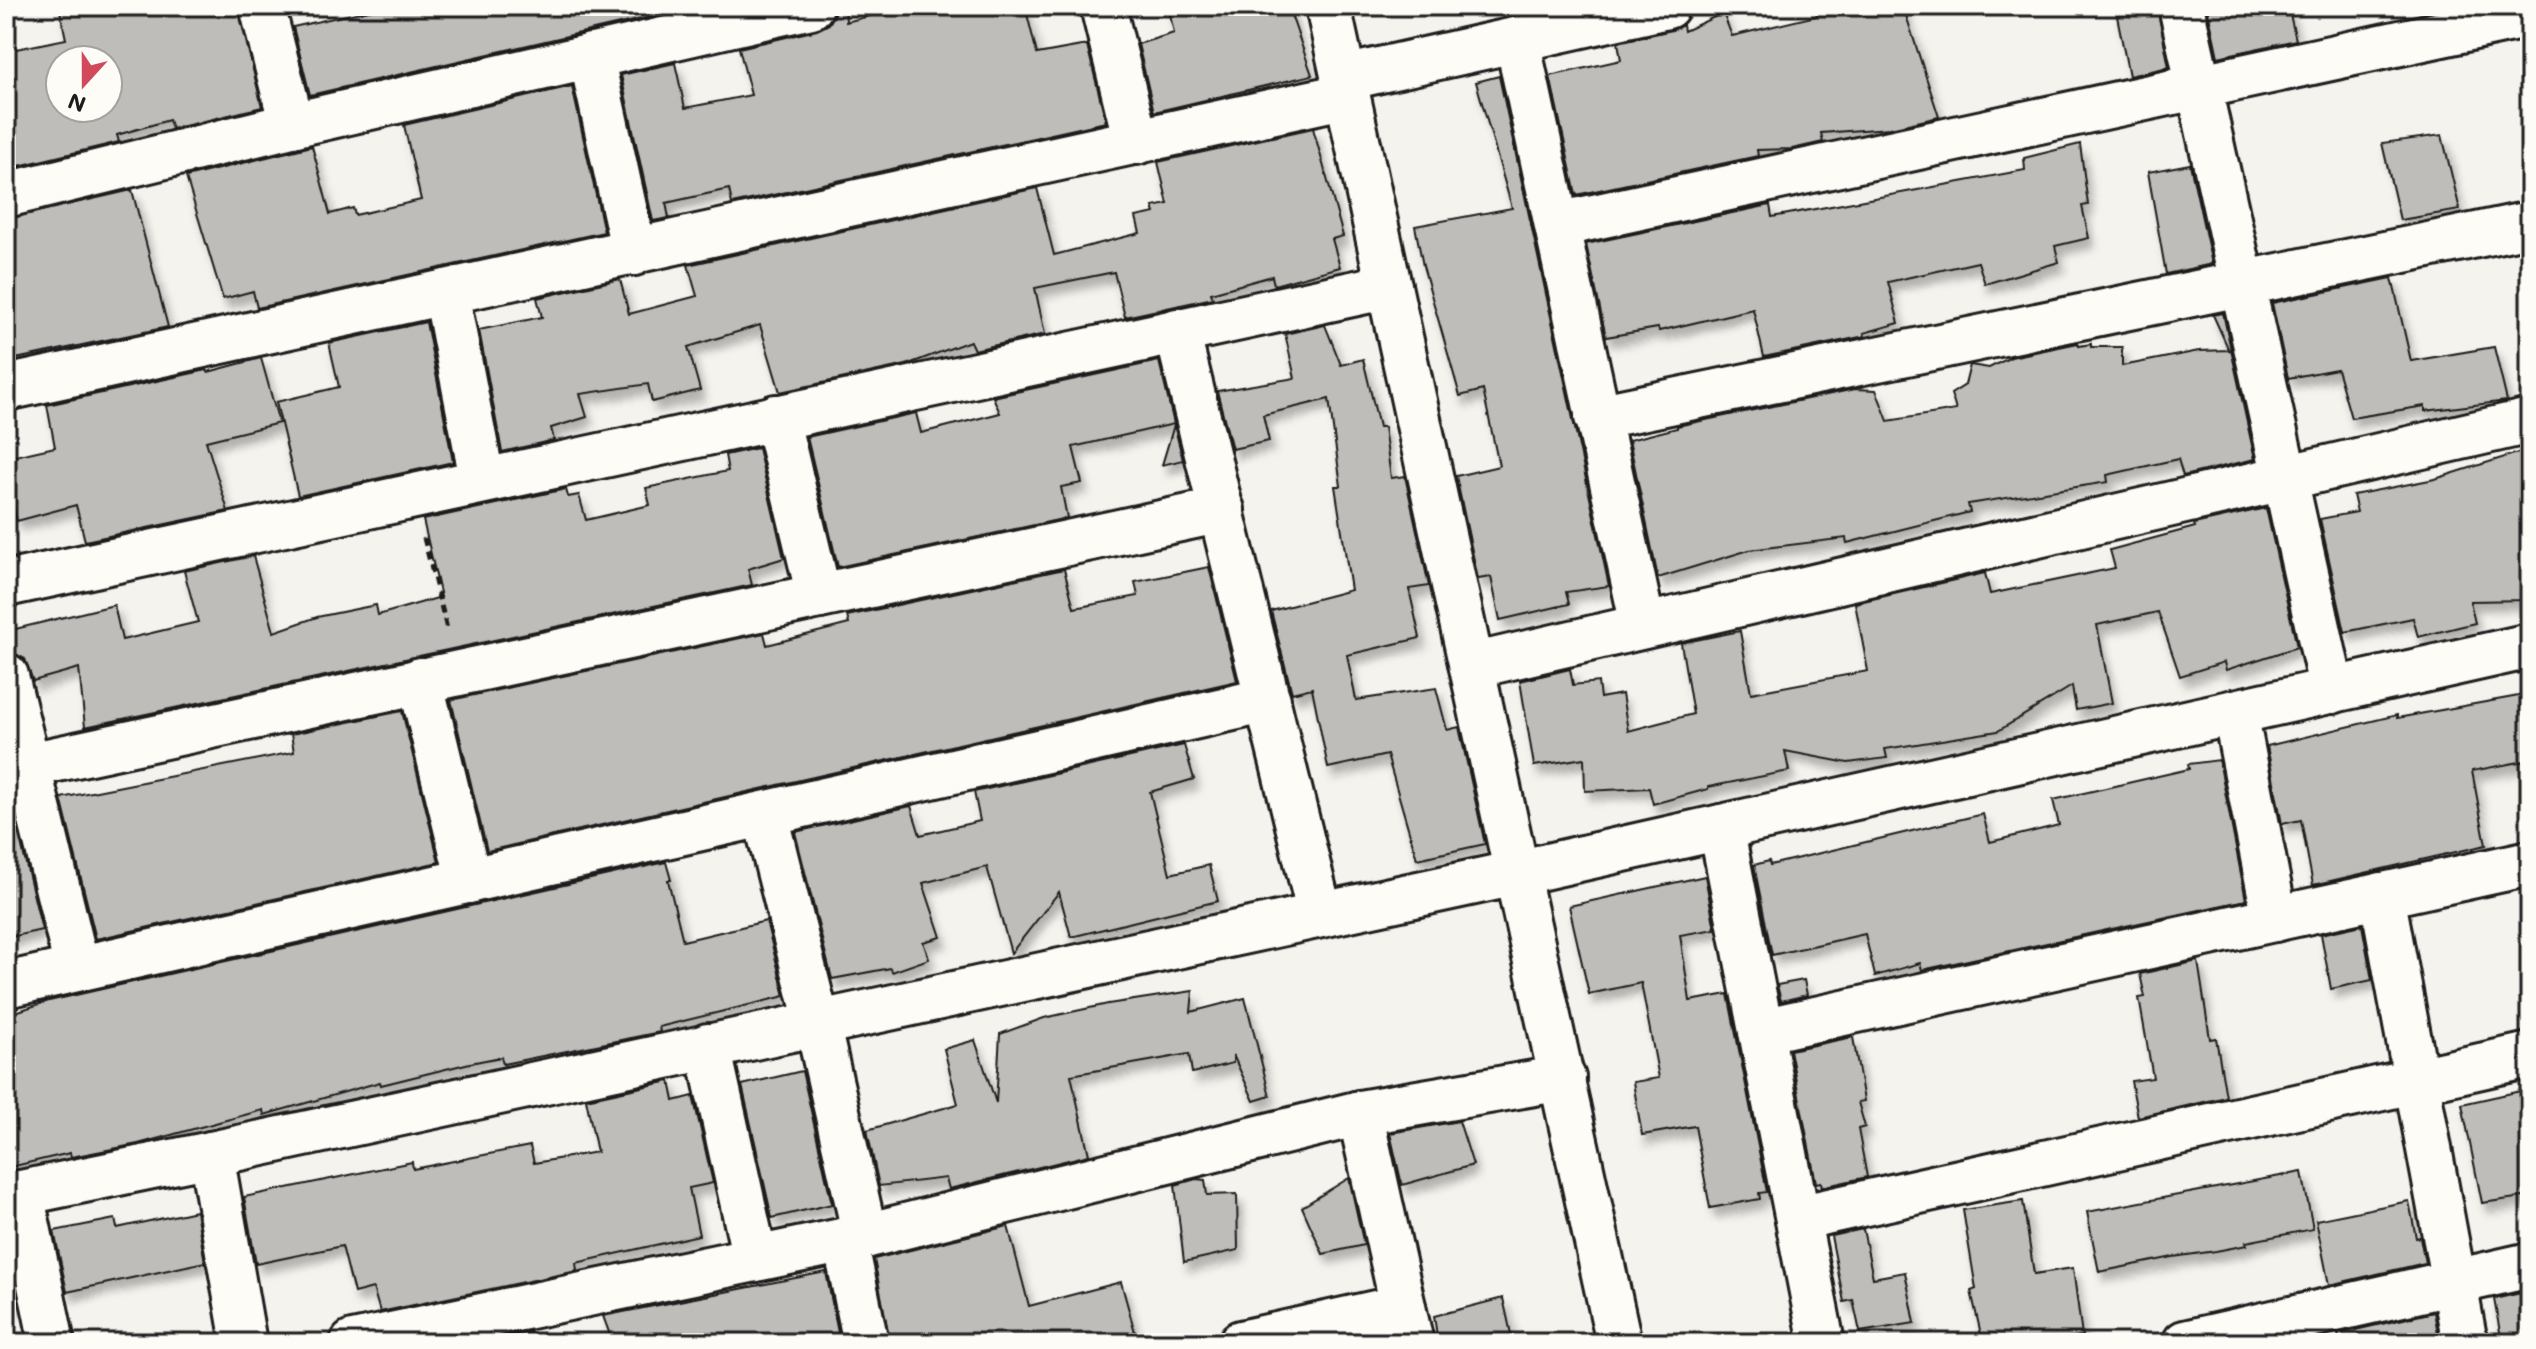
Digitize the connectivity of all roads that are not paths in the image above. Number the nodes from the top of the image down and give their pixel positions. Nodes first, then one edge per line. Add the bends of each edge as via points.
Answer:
1 (262, 6) edge
2 (811, 6) edge
3 (1103, 6) edge
4 (1328, 6) edge
5 (1667, 6) edge
6 (2181, 6) edge
7 (2530, 15) edge
8 (1517, 40) junction
9 (591, 56) junction
10 (1346, 86) junction
11 (2199, 87) junction
12 (292, 125) junction
13 (1136, 142) junction
14 (6, 195) edge
15 (2530, 224) edge
16 (1557, 225) junction
17 (634, 253) junction
18 (2242, 283) junction
19 (1389, 286) junction
20 (446, 292) junction
21 (1177, 331) junction
22 (6, 388) edge
23 (776, 417) junction
24 (1597, 417) junction
25 (2530, 421) edge
26 (2285, 477) junction
27 (482, 479) junction
28 (1222, 510) junction
29 (6, 584) edge
30 (819, 596) junction
31 (1643, 626) junction
32 (2530, 646) edge
33 (1472, 666) junction
34 (6, 676) edge
35 (438, 676) junction
36 (2332, 691) junction
37 (1268, 700) junction
38 (2235, 712) junction
39 (29, 765) junction
40 (765, 815) junction
41 (1721, 827) junction
42 (2530, 863) edge
43 (1516, 873) junction
44 (469, 881) junction
45 (2382, 895) junction
46 (1320, 915) junction
47 (2275, 919) junction
48 (77, 968) junction
49 (6, 985) edge
50 (817, 1022) junction
51 (1761, 1031) junction
52 (708, 1046) junction
53 (2530, 1055) edge
54 (1563, 1078) junction
55 (2416, 1081) junction
56 (1360, 1113) junction
57 (211, 1154) junction
58 (13, 1194) edge
59 (1798, 1218) junction
60 (855, 1238) junction
61 (755, 1259) junction
62 (2530, 1265) edge
63 (2454, 1282) junction
64 (1407, 1325) edge
65 (52, 1343) edge
66 (244, 1343) edge
67 (353, 1343) edge
68 (866, 1343) edge
69 (1241, 1343) edge
70 (1619, 1343) edge
71 (1822, 1343) edge
72 (2185, 1343) edge
73 (2465, 1343) edge

1 - 12 street
2 - 9 street
3 - 13 street
4 - 10 street
5 - 8 street
6 - 11 street
7 - 11 street
8 - 10 street
8 - 16 street
9 - 12 street
9 - 17 street
10 - 13 street
10 - 19 street
11 - 16 street
11 - 18 street
12 - 14 street
13 - 17 street
15 - 18 street
16 - 24 street
17 - 20 street
18 - 24 street
18 - 26 street
19 - 21 street
19 - 33 street
20 - 22 street
20 - 27 street
21 - 23 street
21 - 28 street
23 - 27 street
23 - 30 street
24 - 31 street
25 - 26 street
26 - 31 street
26 - 36 street
27 - 29 street via 415,498
28 - 30 street
28 - 37 street
30 - 35 street
31 - 33 street
32 - 36 street
33 - 43 street
34 - 39 street
35 - 39 street
35 - 44 street
36 - 38 street
37 - 40 street
37 - 46 street
38 - 41 street
38 - 47 street
39 - 48 street
40 - 44 street
40 - 50 street
41 - 43 street
41 - 51 street
42 - 45 street
43 - 46 street
43 - 54 street
44 - 48 street
45 - 47 street
45 - 55 street
46 - 50 street
47 - 51 street
48 - 49 street
50 - 52 street
50 - 60 street
51 - 59 street
52 - 57 street
52 - 61 street
53 - 55 street
54 - 56 street
54 - 70 street
55 - 59 street
55 - 63 street
56 - 60 street
56 - 64 street
57 - 58 street
57 - 66 street
58 - 65 street
59 - 71 street
60 - 61 street
60 - 68 street
61 - 67 street
62 - 63 street
63 - 72 street
63 - 73 street
64 - 69 street

